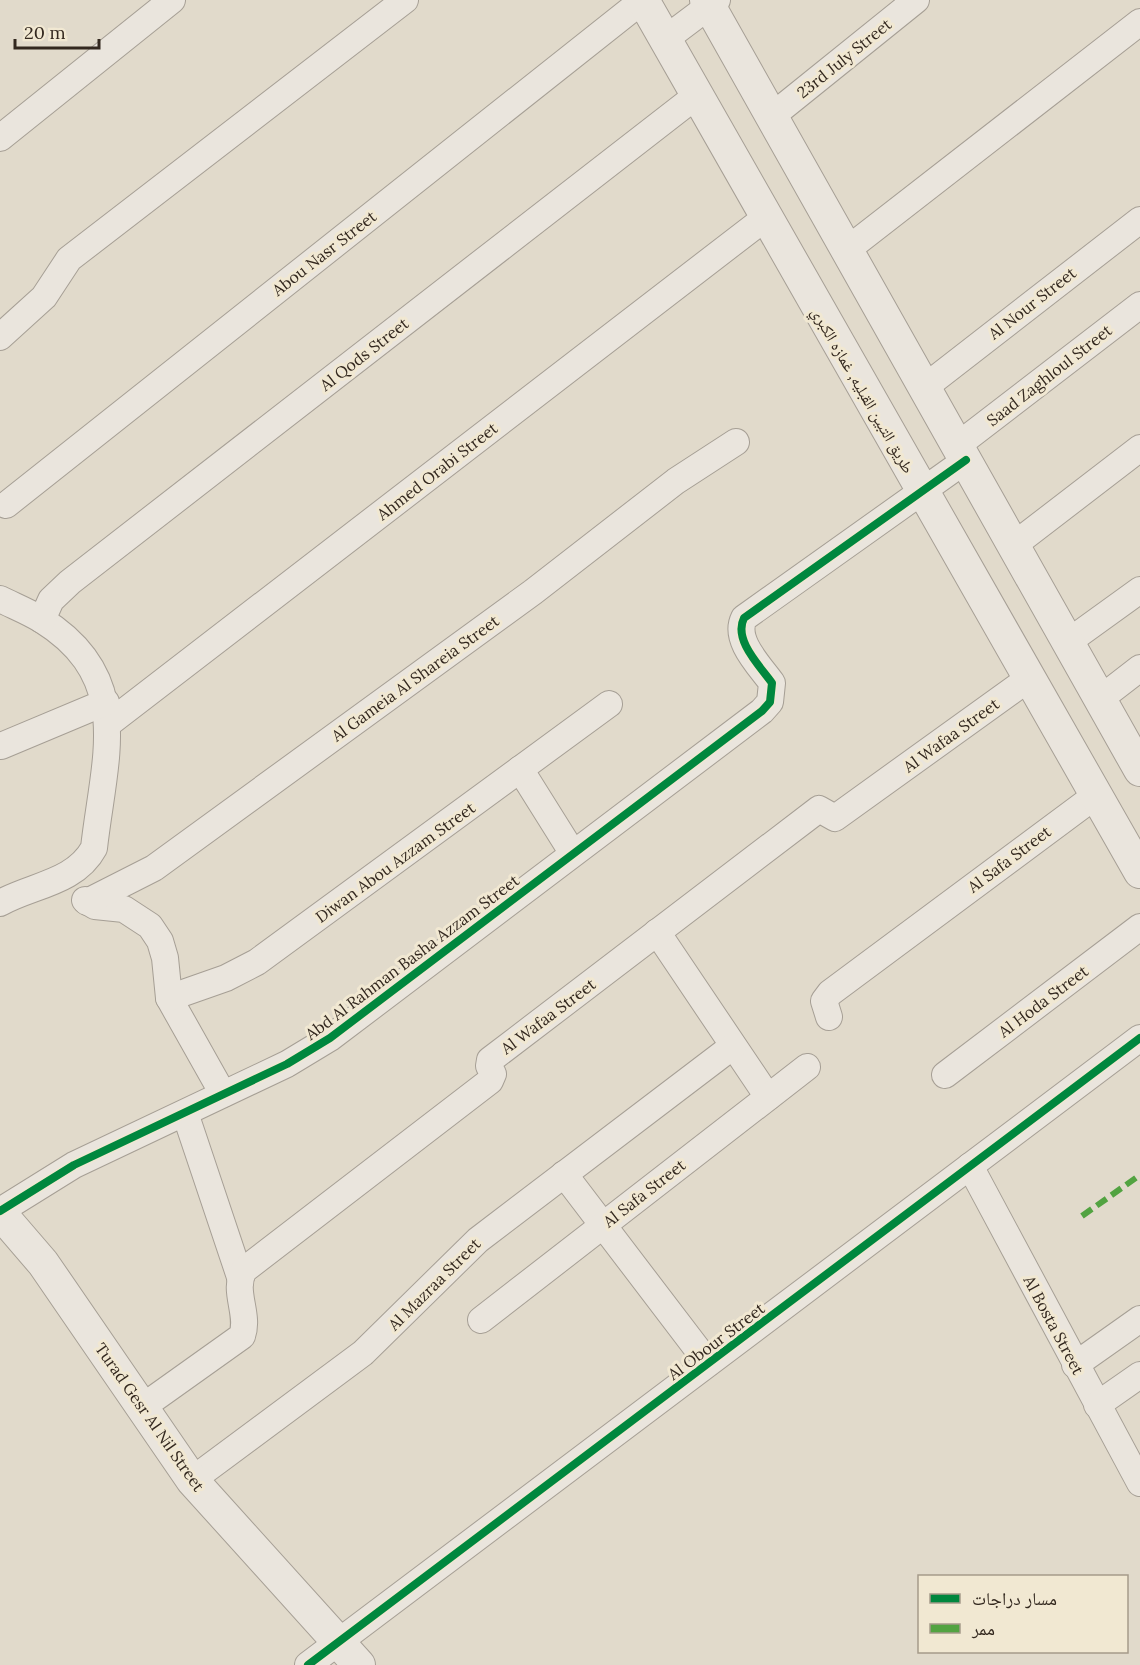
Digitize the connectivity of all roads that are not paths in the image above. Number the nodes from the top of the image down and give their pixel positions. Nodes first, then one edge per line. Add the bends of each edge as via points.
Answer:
1 (172, 0) edge
2 (405, 0) edge
3 (643, 0) edge
4 (916, 0) edge
5 (711, 2) edge
6 (1140, 22) edge
7 (664, 40) junction
8 (696, 96) junction
9 (772, 116) junction
10 (0, 138) edge
11 (765, 218) junction
12 (1140, 220) edge
13 (848, 249) junction
14 (1140, 305) edge
15 (0, 337) edge
16 (925, 387) junction
17 (736, 442) dead end
18 (1140, 448) edge
19 (962, 452) junction
20 (921, 491) junction
21 (6, 505) dead end
22 (1014, 545) junction
23 (1140, 590) edge
24 (0, 599) edge
25 (42, 620) junction
26 (1068, 642) junction
27 (1140, 668) edge
28 (1028, 679) junction
29 (773, 691) joint
30 (1100, 699) junction
31 (609, 704) dead end
32 (107, 713) junction
33 (1, 746) edge
34 (520, 769) junction
35 (1140, 769) edge
36 (1095, 796) junction
37 (572, 852) junction
38 (1140, 872) edge
39 (66, 877) junction
40 (87, 902) junction
41 (0, 903) edge
42 (1140, 927) edge
43 (657, 932) junction
44 (169, 998) junction
45 (829, 1017) dead end
46 (1140, 1038) edge
47 (733, 1046) junction
48 (807, 1067) dead end
49 (945, 1075) dead end
50 (224, 1094) junction
51 (768, 1097) junction
52 (184, 1113) junction
53 (970, 1166) junction
54 (564, 1174) junction
55 (0, 1212) edge
56 (603, 1225) junction
57 (240, 1277) junction
58 (1140, 1319) edge
59 (481, 1320) dead end
60 (708, 1364) junction
61 (1075, 1365) junction
62 (1140, 1375) edge
63 (1097, 1406) junction
64 (141, 1408) junction
65 (1132, 1450) edge
66 (192, 1480) junction
67 (1140, 1483) edge
68 (350, 1654) edge
69 (308, 1665) edge

1 - 10 street
2 - 15 street via 69,259 44,297
3 - 7 street, طريق التبين القبليه, غمازه الكبري
3 - 21 street, Abou Nasr Street
4 - 9 street, 23rd July Street
5 - 7 street
5 - 9 street
6 - 13 street
7 - 8 street, طريق التبين القبليه, غمازه الكبري
8 - 11 street, طريق التبين القبليه, غمازه الكبري
8 - 25 street, Al Qods Street via 70,582 51,600
9 - 13 street
11 - 20 street, طريق التبين القبليه, غمازه الكبري
11 - 32 street, Ahmed Orabi Street
12 - 16 street, Al Nour Street
13 - 16 street
14 - 19 street, Saad Zaghloul Street
16 - 19 street
17 - 40 street, Al Gameia Al Shareia Street via 666,488 533,592 154,868
18 - 22 street
19 - 20 street, Saad Zaghloul Street
19 - 22 street
20 - 28 street, طريق التبين القبليه, غمازه الكبري
20 - 29 street, Saad Zaghloul Street via 744,618 740,631 743,640 772,683
22 - 26 street
23 - 26 street
24 - 25 street
25 - 32 street via 80,653 96,676
26 - 30 street
27 - 30 street
28 - 36 street, طريق التبين القبليه, غمازه الكبري
28 - 43 street, Al Wafaa Street via 835,818 819,809
29 - 37 street, Abd Al Rahman Basha Azzam Street via 762,711
30 - 35 street
31 - 34 street, Diwan Abou Azzam Street
32 - 33 street, Ahmed Orabi Street
32 - 39 street via 94,848 87,860
34 - 37 street
34 - 44 street, Diwan Abou Azzam Street via 257,962 226,978
36 - 38 street, طريق التبين القبليه, غمازه الكبري
36 - 45 street, Al Safa Street via 830,993 824,1001
37 - 50 street, Abd Al Rahman Basha Azzam Street via 330,1038
39 - 40 street
39 - 41 street
40 - 44 street via 124,909 150,926 165,958
42 - 49 street, Al Hoda Street
43 - 47 street
43 - 57 street, Al Wafaa Street via 490,1060 490,1080 249,1266
44 - 50 street
46 - 53 street, Al Obour Street
47 - 51 street
47 - 54 street, Al Mazraa Street
48 - 51 street, Al Safa Street
50 - 52 street, Abd Al Rahman Basha Azzam Street
51 - 56 street, Al Safa Street
52 - 55 street, Abd Al Rahman Basha Azzam Street via 83,1160
52 - 57 street
53 - 60 street, Al Obour Street
53 - 61 street, Al Bosta Street
54 - 56 street
54 - 66 street, Al Mazraa Street via 464,1252 363,1353
55 - 64 street, Turad Gesr Al Nil Street via 43,1263
56 - 59 street, Al Safa Street
56 - 60 street
57 - 64 street via 242,1336
58 - 61 street
60 - 68 street, Al Obour Street
61 - 63 street, Al Bosta Street
62 - 63 street
63 - 65 street, Al Bosta Street
64 - 66 street, Turad Gesr Al Nil Street
65 - 67 street, Al Bosta Street
66 - 68 street, Turad Gesr Al Nil Street
68 - 69 street, Al Obour Street

